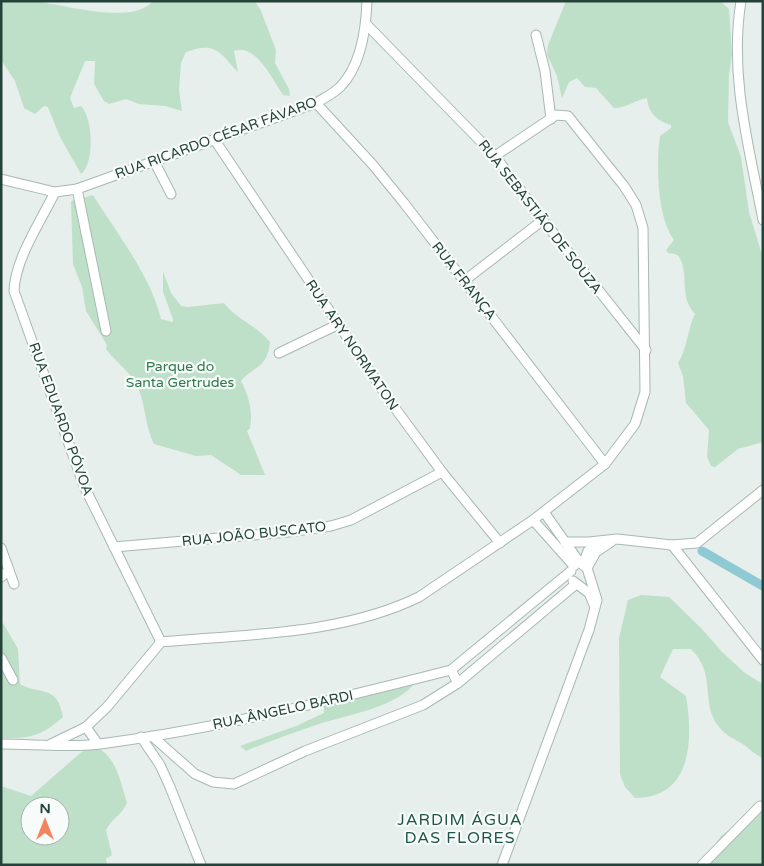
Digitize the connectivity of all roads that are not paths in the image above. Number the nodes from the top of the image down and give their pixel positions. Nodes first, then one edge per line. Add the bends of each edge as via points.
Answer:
1 (367, 1) edge
2 (741, 1) edge
3 (366, 24) junction
4 (536, 35) dead end
5 (316, 103) junction
6 (551, 119) junction
7 (214, 139) junction
8 (495, 156) junction
9 (154, 161) junction
10 (1, 179) edge
11 (77, 190) junction
12 (56, 192) junction
13 (171, 194) dead end
14 (542, 220) junction
15 (763, 220) edge
16 (464, 281) junction
17 (338, 324) junction
18 (106, 331) dead end
19 (646, 350) junction
20 (279, 353) dead end
21 (605, 464) junction
22 (442, 472) junction
23 (763, 490) edge
24 (544, 512) junction
25 (533, 520) junction
26 (617, 539) junction
27 (601, 540) junction
28 (565, 542) junction
29 (500, 543) junction
30 (672, 545) junction
31 (114, 547) junction
32 (1, 548) edge
33 (581, 568) junction
34 (9, 570) junction
35 (1, 577) edge
36 (14, 584) dead end
37 (577, 585) junction
38 (595, 610) junction
39 (161, 642) junction
40 (1, 658) edge
41 (763, 660) edge
42 (450, 670) junction
43 (13, 680) dead end
44 (458, 683) junction
45 (86, 727) junction
46 (152, 736) junction
47 (141, 737) junction
48 (1, 744) edge
49 (51, 744) junction
50 (98, 744) junction
51 (760, 806) dead end
52 (503, 862) edge
53 (201, 865) edge
54 (495, 865) edge
55 (702, 865) edge

1 - 3 street, RUA RICARDO CÉSAR FÁVARO
2 - 15 street via 737,35 738,87
3 - 5 street, RUA RICARDO CÉSAR FÁVARO via 348,76 336,91
3 - 8 street, RUA SEBASTIÃO DE SOUZA
4 - 6 street via 545,71
5 - 7 street, RUA RICARDO CÉSAR FÁVARO
5 - 16 street, RUA FRANÇA via 372,165
6 - 8 street
6 - 19 street via 560,115 573,120 636,205 643,228
7 - 9 street, RUA RICARDO CÉSAR FÁVARO
7 - 17 street, RUA ARY NORMATON
8 - 14 street, RUA SEBASTIÃO DE SOUZA
9 - 11 street, RUA RICARDO CÉSAR FÁVARO
9 - 13 street
10 - 12 street, RUA RICARDO CÉSAR FÁVARO
11 - 12 street, RUA RICARDO CÉSAR FÁVARO
11 - 18 street
12 - 31 street, RUA EDUARDO PÓVOA via 21,261 14,291 84,486
14 - 16 street
14 - 19 street, RUA SEBASTIÃO DE SOUZA
16 - 21 street, RUA FRANÇA
17 - 20 street
17 - 22 street, RUA ARY NORMATON
19 - 21 street via 645,392 640,412 628,436
21 - 24 street
22 - 29 street, RUA ARY NORMATON
22 - 31 street, RUA JOÃO BUSCATO via 351,520 331,526
23 - 30 street via 697,543
24 - 25 street
24 - 28 street
25 - 29 street
25 - 33 street
26 - 27 street
26 - 30 street
26 - 33 street via 600,548
27 - 28 street
27 - 33 street via 588,551
28 - 33 street
29 - 39 street via 419,597 372,615 287,631
30 - 41 street
31 - 39 street, RUA EDUARDO PÓVOA
32 - 34 street
33 - 37 street via 585,581
33 - 37 street via 571,578
33 - 38 street via 597,593
33 - 42 street
34 - 35 street
34 - 36 street
37 - 38 street via 590,596
37 - 44 street
38 - 52 street
39 - 45 street via 107,707
40 - 43 street
42 - 44 street
42 - 46 street, RUA ÂNGELO BARDI via 349,696
44 - 46 street via 423,705 305,751 234,784 213,782 195,774
45 - 49 street
45 - 50 street
46 - 47 street, RUA ÂNGELO BARDI
47 - 50 street, RUA ÂNGELO BARDI
47 - 53 street via 160,765
48 - 49 street, RUA ÂNGELO BARDI
49 - 50 street, RUA ÂNGELO BARDI
51 - 55 street
52 - 54 street

